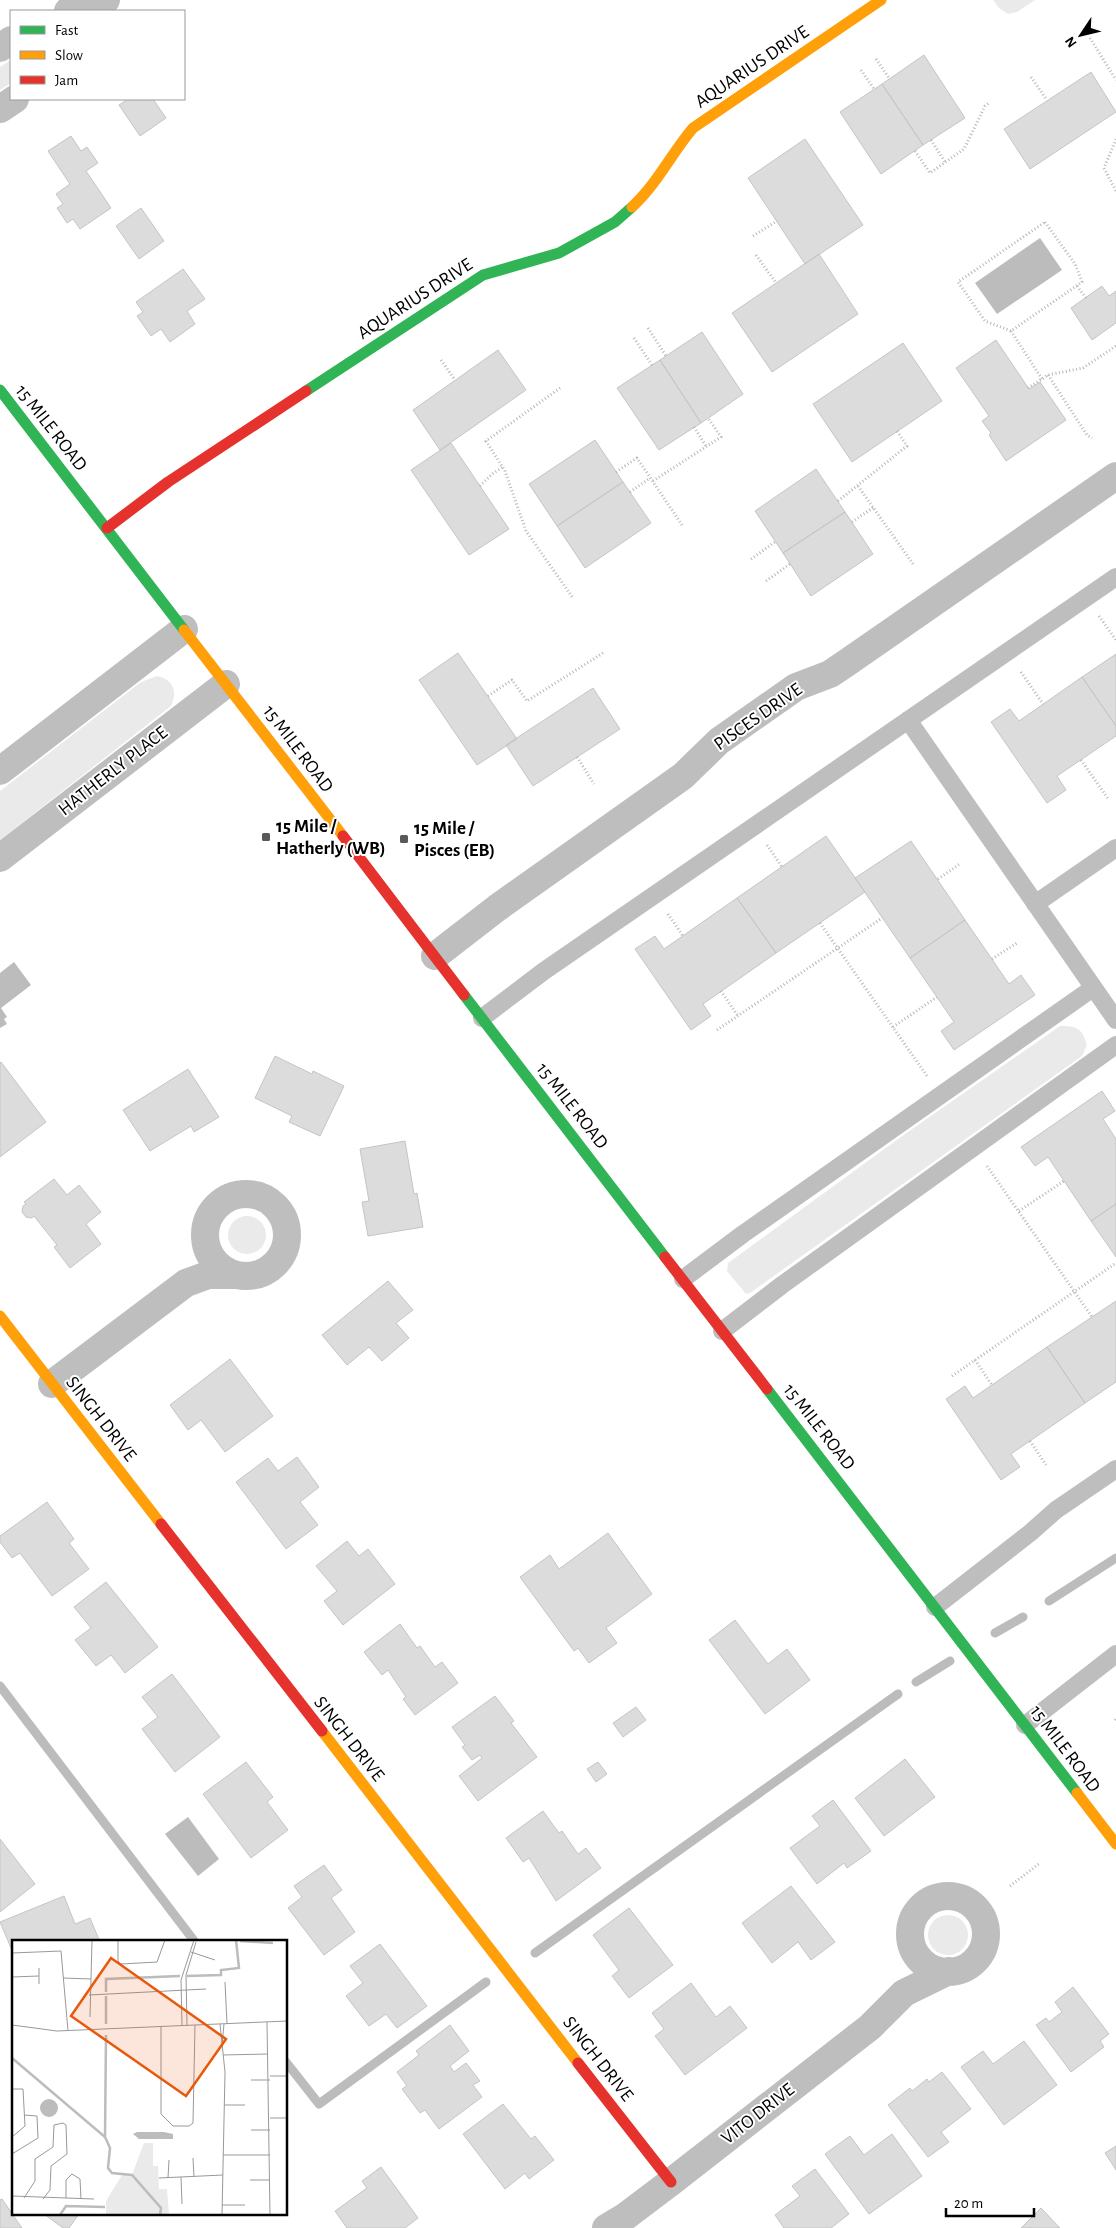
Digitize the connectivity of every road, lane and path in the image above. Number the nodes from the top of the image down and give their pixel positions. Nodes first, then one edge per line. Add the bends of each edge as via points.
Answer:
1 (106, 0) edge
2 (113, 0) edge
3 (880, 0) edge
4 (71, 10) edge
5 (105, 10) edge
6 (1090, 38) dead end
7 (876, 59) dead end
8 (861, 70) dead end
9 (1031, 77) dead end
10 (889, 78) dead end
11 (1116, 80) edge
12 (874, 89) dead end
13 (14, 100) edge
14 (1047, 100) dead end
15 (989, 103) dead end
16 (0, 109) edge
17 (1116, 139) edge
18 (931, 140) dead end
19 (915, 151) dead end
20 (945, 162) junction
21 (1116, 191) edge
22 (776, 221) dead end
23 (753, 236) dead end
24 (756, 255) dead end
25 (776, 283) dead end
26 (1077, 286) junction
27 (1086, 298) dead end
28 (648, 328) dead end
29 (1011, 332) junction
30 (634, 338) dead end
31 (1116, 346) edge
32 (666, 356) dead end
33 (441, 360) dead end
34 (652, 365) dead end
35 (1048, 375) junction
36 (1042, 379) junction
37 (455, 380) dead end
38 (560, 388) dead end
39 (1028, 388) dead end
40 (0, 390) edge
41 (708, 418) dead end
42 (694, 427) dead end
43 (897, 431) dead end
44 (1092, 438) dead end
45 (706, 446) junction
46 (503, 467) junction
47 (616, 472) dead end
48 (1116, 476) edge
49 (652, 480) junction
50 (480, 486) dead end
51 (858, 486) junction
52 (630, 492) dead end
53 (838, 501) dead end
54 (874, 507) junction
55 (852, 522) dead end
56 (682, 525) dead end
57 (107, 528) junction
58 (775, 542) dead end
59 (751, 559) dead end
60 (790, 564) dead end
61 (913, 564) dead end
62 (1116, 577) edge
63 (766, 581) dead end
64 (573, 598) dead end
65 (1096, 611) dead end
66 (184, 629) junction
67 (1116, 640) edge
68 (603, 653) dead end
69 (1018, 666) dead end
70 (226, 684) junction
71 (488, 696) dead end
72 (1043, 704) dead end
73 (908, 720) junction
74 (577, 757) dead end
75 (1081, 760) dead end
76 (0, 771) edge
77 (594, 784) dead end
78 (1109, 800) dead end
79 (764, 842) dead end
80 (1116, 848) edge
81 (0, 858) edge
82 (962, 863) dead end
83 (782, 867) dead end
84 (938, 879) dead end
85 (1035, 904) junction
86 (665, 909) dead end
87 (882, 918) dead end
88 (820, 923) dead end
89 (683, 936) dead end
90 (1016, 943) dead end
91 (838, 948) junction
92 (434, 956) junction
93 (992, 959) dead end
94 (1093, 988) junction
95 (721, 991) dead end
96 (937, 997) dead end
97 (738, 1016) junction
98 (482, 1018) junction
99 (1116, 1020) edge
100 (893, 1027) junction
101 (717, 1030) dead end
102 (1116, 1045) edge
103 (929, 1079) dead end
104 (983, 1159) dead end
105 (1064, 1181) dead end
106 (1019, 1212) junction
107 (205, 1235) junction
108 (1116, 1263) edge
109 (236, 1275) junction
110 (683, 1279) junction
111 (186, 1283) junction
112 (1074, 1292) junction
113 (0, 1316) edge
114 (1092, 1317) dead end
115 (722, 1331) junction
116 (975, 1360) junction
117 (952, 1376) dead end
118 (52, 1384) junction
119 (992, 1385) dead end
120 (1030, 1441) dead end
121 (1046, 1465) dead end
122 (1116, 1469) edge
123 (935, 1607) junction
124 (1116, 1654) edge
125 (1025, 1725) junction
126 (1116, 1844) edge
127 (1040, 1864) dead end
128 (1010, 1886) dead end
129 (912, 1943) junction
130 (949, 1972) junction
131 (904, 1993) junction
132 (671, 2182) junction
133 (606, 2228) edge

1 - 4 street
2 - 5 street
3 - 57 street, AQUARIUS DRIVE via 693,128 647,193 615,222 559,253 483,274 168,482
6 - 11 path
7 - 10 path
8 - 12 path
9 - 14 path
13 - 16 street
15 - 20 path via 964,149
17 - 21 path via 1104,168
18 - 20 path
19 - 20 path via 930,172
22 - 23 path
24 - 25 path
26 - 27 path
26 - 29 path
26 - 29 path via 1082,282 1075,264 1045,222 958,282 985,321
28 - 32 path
29 - 36 path
30 - 34 path
31 - 35 path via 1083,368
33 - 37 path
35 - 36 path
35 - 44 path
36 - 39 path
38 - 46 path via 486,441
40 - 57 street, 15 MILE ROAD
41 - 45 path via 721,437
42 - 45 path
43 - 51 path via 907,446
45 - 49 path
46 - 50 path
46 - 64 path via 526,531
47 - 49 path via 636,458
48 - 92 street, PISCES DRIVE via 830,674 796,687 734,730 683,776
49 - 52 path
49 - 56 path
51 - 53 path
51 - 54 path
54 - 55 path
54 - 61 path
57 - 66 street, 15 MILE ROAD
58 - 59 path
60 - 63 path
62 - 73 lane
65 - 67 path
66 - 70 street, 15 MILE ROAD
66 - 76 street
68 - 71 path via 527,701 512,680
69 - 72 path
70 - 81 street, HATHERLY PLACE
70 - 92 street, 15 MILE ROAD
73 - 85 lane
73 - 98 lane via 544,971
74 - 77 path
75 - 78 path
79 - 83 path
80 - 85 lane
82 - 84 path
85 - 94 lane
86 - 89 path
87 - 91 path
88 - 91 path
90 - 93 path
91 - 97 path
91 - 100 path
92 - 98 street, 15 MILE ROAD
94 - 99 lane
94 - 110 lane
95 - 97 path
96 - 100 path
97 - 101 path
98 - 110 street, 15 MILE ROAD
100 - 103 path
102 - 115 lane
104 - 106 path
105 - 106 path
106 - 112 path
107 - 109 street via 207,1249 214,1261
107 - 109 street via 214,1209 225,1199 238,1194 252,1194 277,1207 287,1232 281,1257 262,1273
107 - 111 street via 198,1262
108 - 112 path
109 - 111 street via 208,1275
110 - 115 street, 15 MILE ROAD
111 - 118 street
112 - 114 path
112 - 116 path
113 - 118 street, SINGH DRIVE
115 - 123 street, 15 MILE ROAD
116 - 117 path
116 - 119 path
118 - 132 street, SINGH DRIVE
120 - 121 path
122 - 123 lane via 1056,1510
123 - 125 street, 15 MILE ROAD
124 - 125 lane
125 - 126 street, 15 MILE ROAD
127 - 128 path
129 - 130 street via 925,1963 936,1970
129 - 130 street, VITO DRIVE via 913,1920 928,1901 951,1896 963,1898 974,1905 986,1928 986,1941 973,1963
129 - 131 street, VITO DRIVE via 912,1971
130 - 131 street, VITO DRIVE
131 - 132 street, VITO DRIVE via 870,2027
132 - 133 street, VITO DRIVE

